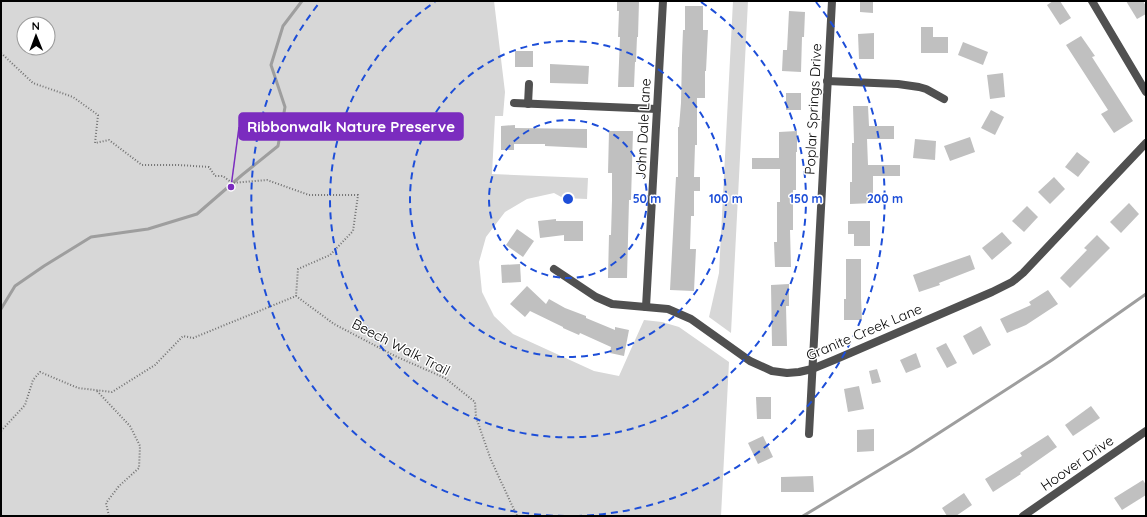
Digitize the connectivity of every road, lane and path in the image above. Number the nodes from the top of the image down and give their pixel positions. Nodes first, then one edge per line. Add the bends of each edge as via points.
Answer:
1 (663, 1) edge
2 (832, 1) edge
3 (1092, 1) edge
4 (1, 54) edge
5 (827, 81) junction
6 (529, 84) dead end
7 (1146, 92) edge
8 (944, 99) dead end
9 (514, 103) dead end
10 (528, 104) junction
11 (657, 109) junction
12 (1146, 143) edge
13 (554, 269) dead end
14 (296, 296) junction
15 (646, 307) junction
16 (812, 368) junction
17 (96, 390) junction
18 (1, 431) edge
19 (1146, 431) edge
20 (809, 434) dead end
21 (109, 516) edge
22 (517, 516) edge
23 (1023, 516) edge

1 - 11 street, John Dale Lane
2 - 5 street, Poplar Springs Drive
3 - 7 street
4 - 14 path via 33,83 73,97 98,115 96,143 109,140 142,165 209,167 215,176 223,176 232,183 266,180 309,195 358,195 353,231 330,255 298,269
5 - 8 street via 919,87
5 - 16 street, Poplar Springs Drive
6 - 10 street
9 - 10 street
10 - 11 street
11 - 15 street, John Dale Lane
12 - 16 street, Granite Creek Lane via 1046,250 1012,282
13 - 15 street, Granite Creek Lane via 596,297 612,304
14 - 17 path via 193,338 183,336 155,364 135,378 112,392
14 - 22 path, Beech Walk Trail via 334,324 444,378 475,402 476,417 491,460
15 - 16 street, Granite Creek Lane via 668,309 691,319 750,361 772,371 787,373
16 - 20 street, Poplar Springs Drive
17 - 18 path via 78,388 40,372 34,380 25,405
17 - 21 path via 130,426 140,446 139,468 119,486 106,503
19 - 23 street, Hoover Drive

